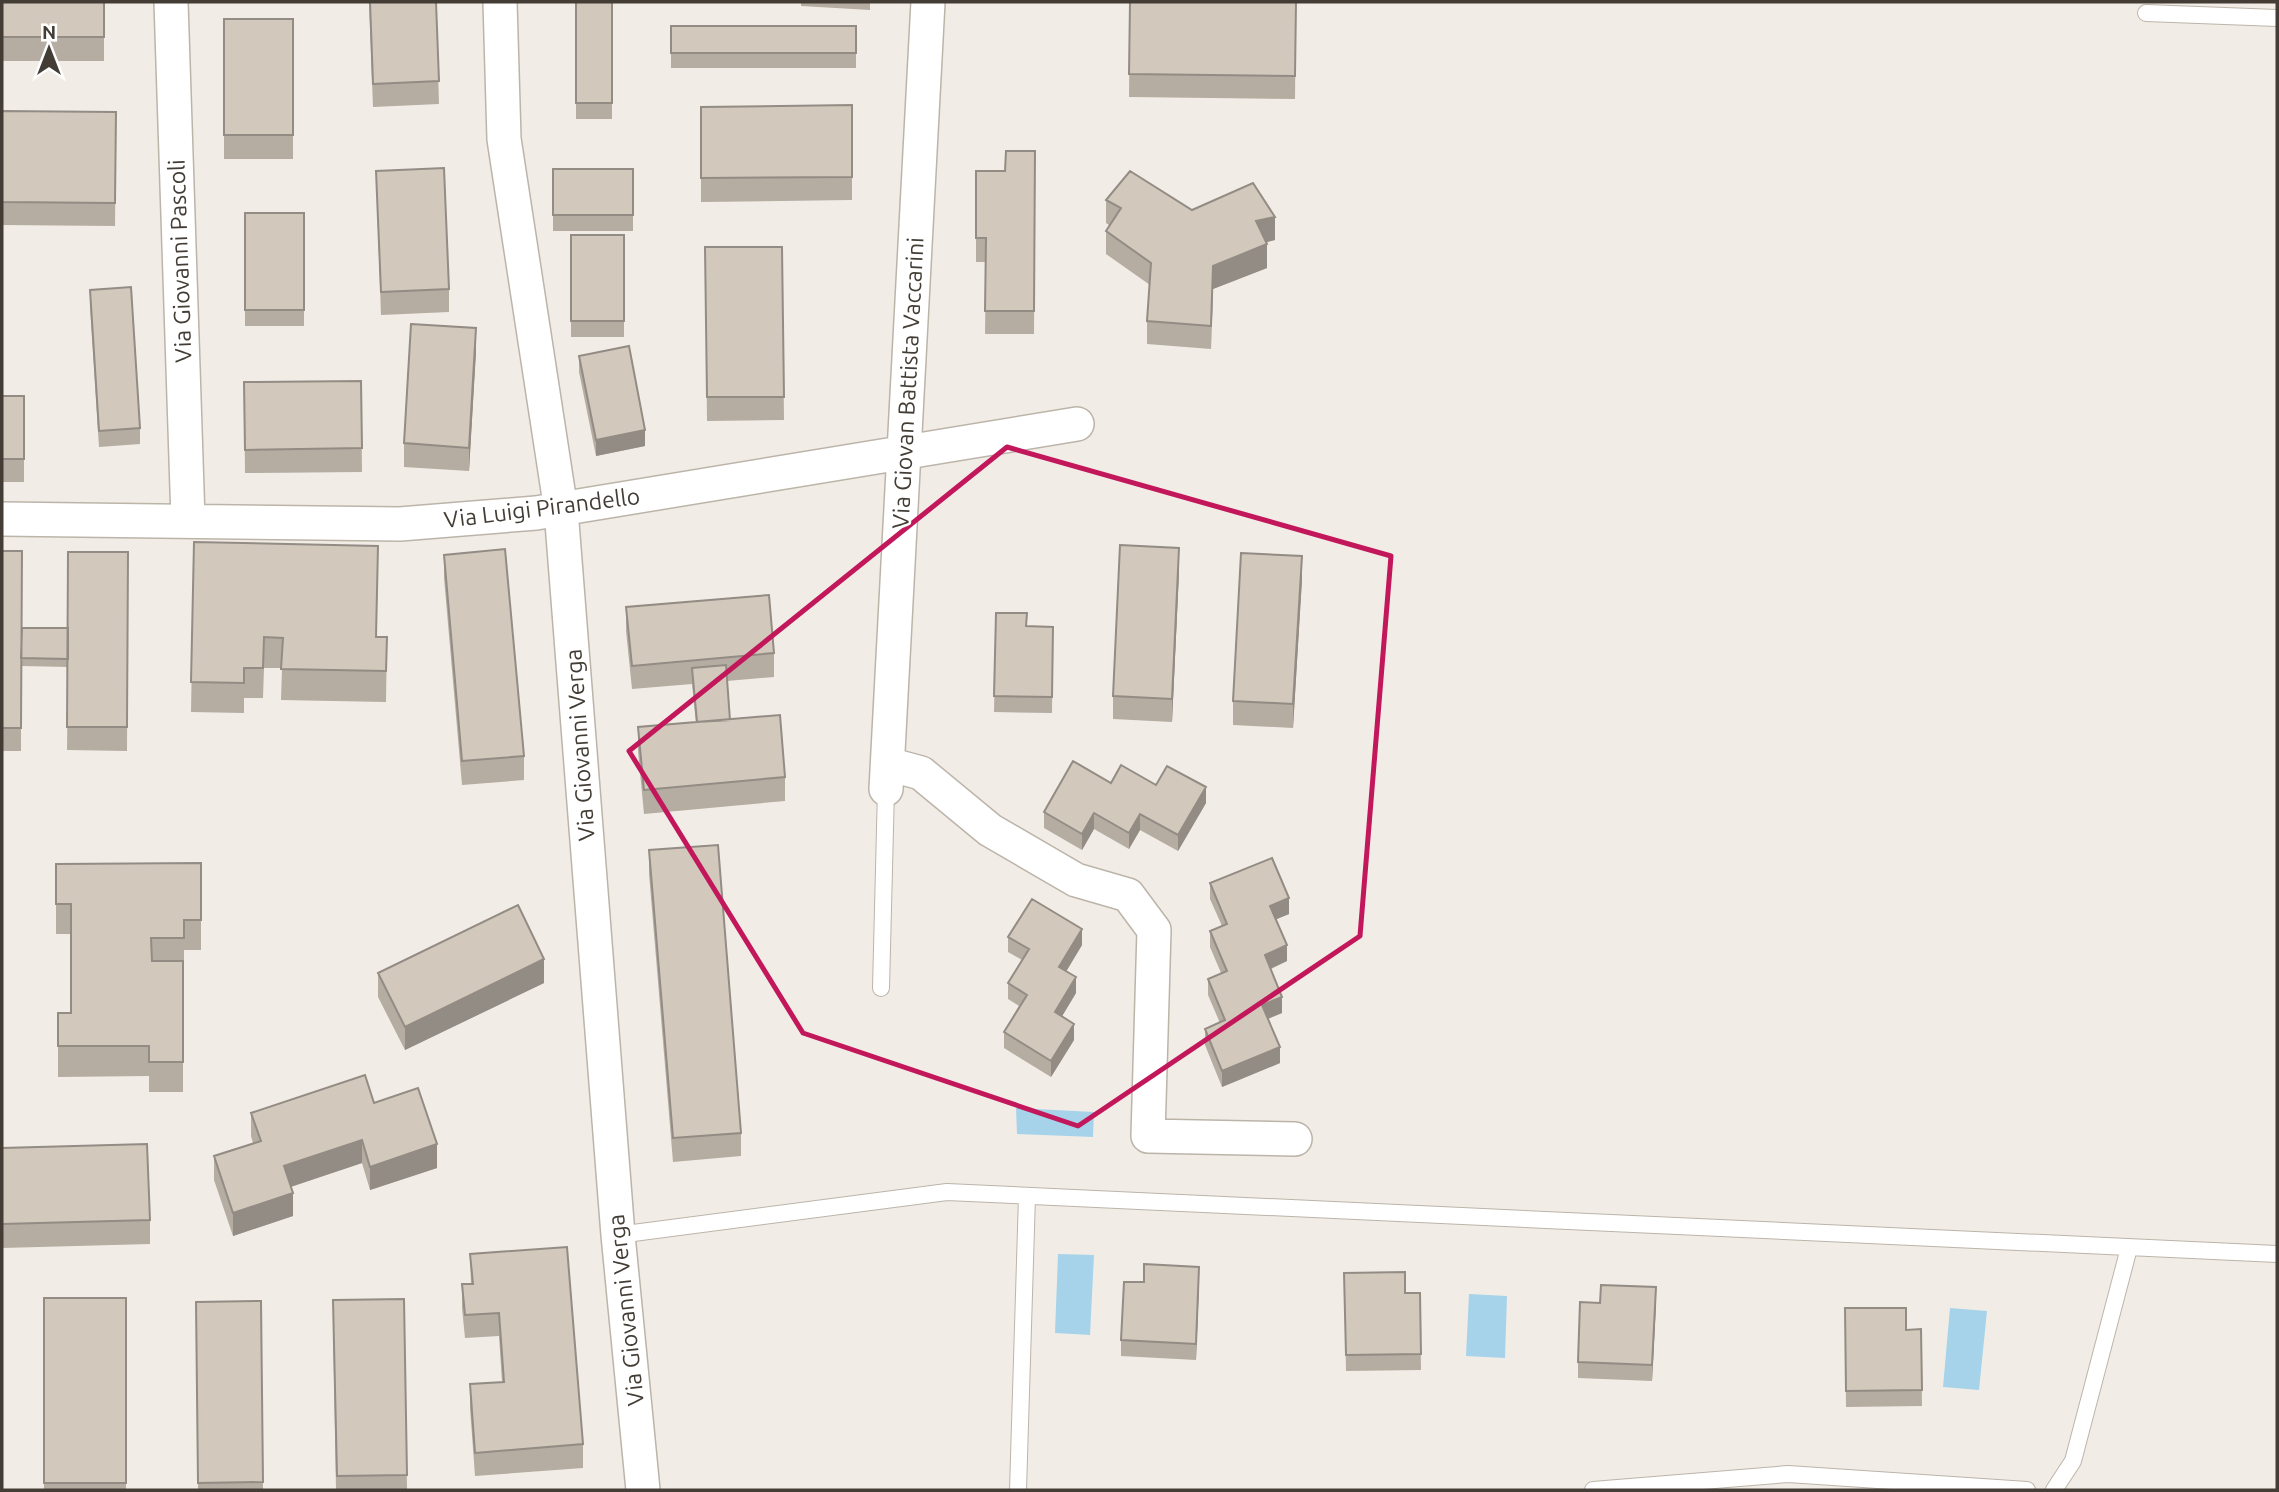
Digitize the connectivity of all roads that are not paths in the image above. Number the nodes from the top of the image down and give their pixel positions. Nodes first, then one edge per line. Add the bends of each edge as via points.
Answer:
1 (171, 2) edge
2 (500, 2) edge
3 (928, 2) edge
4 (2146, 13) dead end
5 (2277, 18) edge
6 (1077, 424) dead end
7 (904, 453) junction
8 (561, 510) junction
9 (2, 520) edge
10 (188, 520) junction
11 (887, 777) junction
12 (881, 988) dead end
13 (1295, 1139) dead end
14 (1027, 1196) junction
15 (618, 1235) junction
16 (2129, 1248) junction
17 (2277, 1254) edge
18 (643, 1490) edge
19 (1018, 1490) edge
20 (1593, 1490) edge
21 (2027, 1490) edge
22 (2054, 1490) edge

1 - 10 street, Via Giovanni Pascoli
2 - 8 street, Via Giovanni Verga via 504,139
3 - 7 street, Via Giovan Battista Vaccarini
4 - 5 lane
6 - 7 street, Via Luigi Pirandello
7 - 8 street, Via Luigi Pirandello
7 - 11 street, Via Giovan Battista Vaccarini
8 - 10 street, Via Luigi Pirandello via 400,524
8 - 15 street, Via Giovanni Verga
9 - 10 street, Via Luigi Pirandello
11 - 12 lane
11 - 13 street via 921,773 990,830 1076,880 1128,895 1154,930 1148,1136
14 - 15 lane via 947,1192
14 - 16 lane
14 - 19 lane
15 - 18 street, Via Giovanni Verga
16 - 17 lane
16 - 22 lane via 2073,1461
20 - 21 lane via 1788,1474

